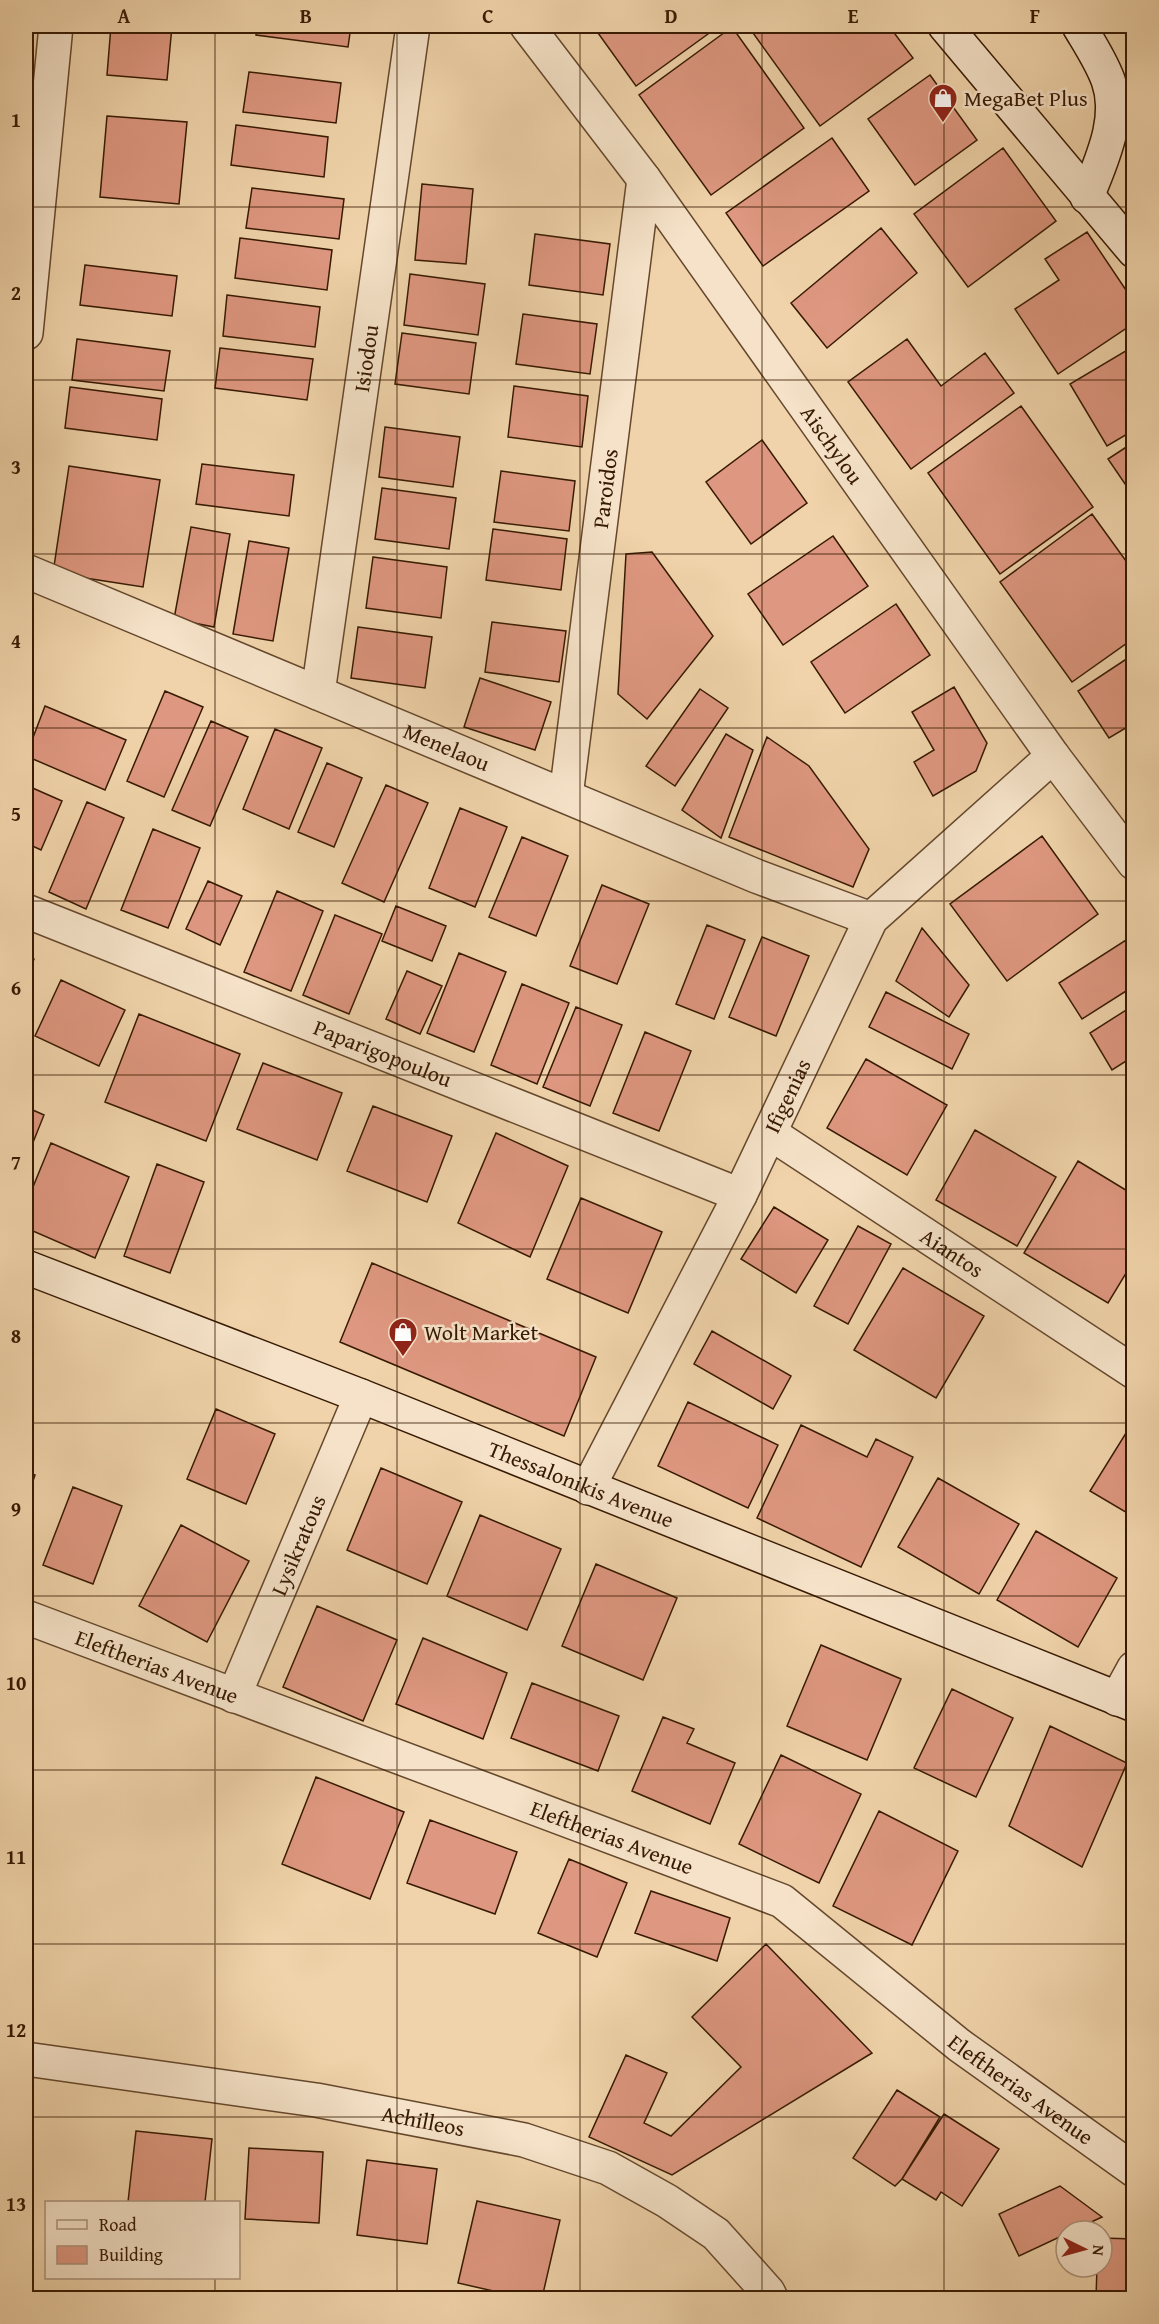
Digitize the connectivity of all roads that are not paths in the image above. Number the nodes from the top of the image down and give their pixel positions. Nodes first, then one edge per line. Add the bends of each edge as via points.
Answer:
1 (56, 26) edge
2 (413, 26) edge
3 (527, 26) edge
4 (945, 26) edge
5 (1079, 26) edge
6 (644, 179) junction
7 (1087, 197) junction
8 (1134, 251) edge
9 (26, 333) edge
10 (26, 571) edge
11 (318, 693) junction
12 (1053, 756) junction
13 (566, 796) junction
14 (1134, 863) edge
15 (26, 911) edge
16 (871, 919) junction
17 (770, 1133) junction
18 (740, 1195) junction
19 (26, 1268) edge
20 (1134, 1372) edge
21 (362, 1396) junction
22 (588, 1488) junction
23 (26, 1617) edge
24 (1134, 1668) edge
25 (234, 1696) junction
26 (1125, 1702) edge
27 (26, 2059) edge
28 (1134, 2169) edge
29 (771, 2298) edge

1 - 9 street
2 - 11 street, Isiodou
3 - 6 street, Aischylou
4 - 7 street
5 - 7 street via 1108,81 1113,113 1107,146
6 - 12 street, Aischylou
6 - 13 street, Paroidos
7 - 8 street
10 - 11 street, Menelaou
11 - 13 street, Menelaou
12 - 14 street, Aischylou
12 - 16 street, Ifigenias
13 - 16 street, Menelaou via 756,876
15 - 18 street, Paparigopoulou
16 - 17 street, Ifigenias
17 - 18 street, Ifigenias
17 - 20 street, Aiantos
18 - 22 street, Ifigenias
19 - 21 street, Thessalonikis Avenue
21 - 22 street, Thessalonikis Avenue
21 - 25 street, Lysikratous
22 - 26 street, Thessalonikis Avenue
23 - 25 street, Eleftherias Avenue
24 - 26 street
25 - 28 street, Eleftherias Avenue via 782,1901 959,2045
27 - 29 street, Achilleos via 316,2100 524,2140 608,2168 667,2201 716,2234

